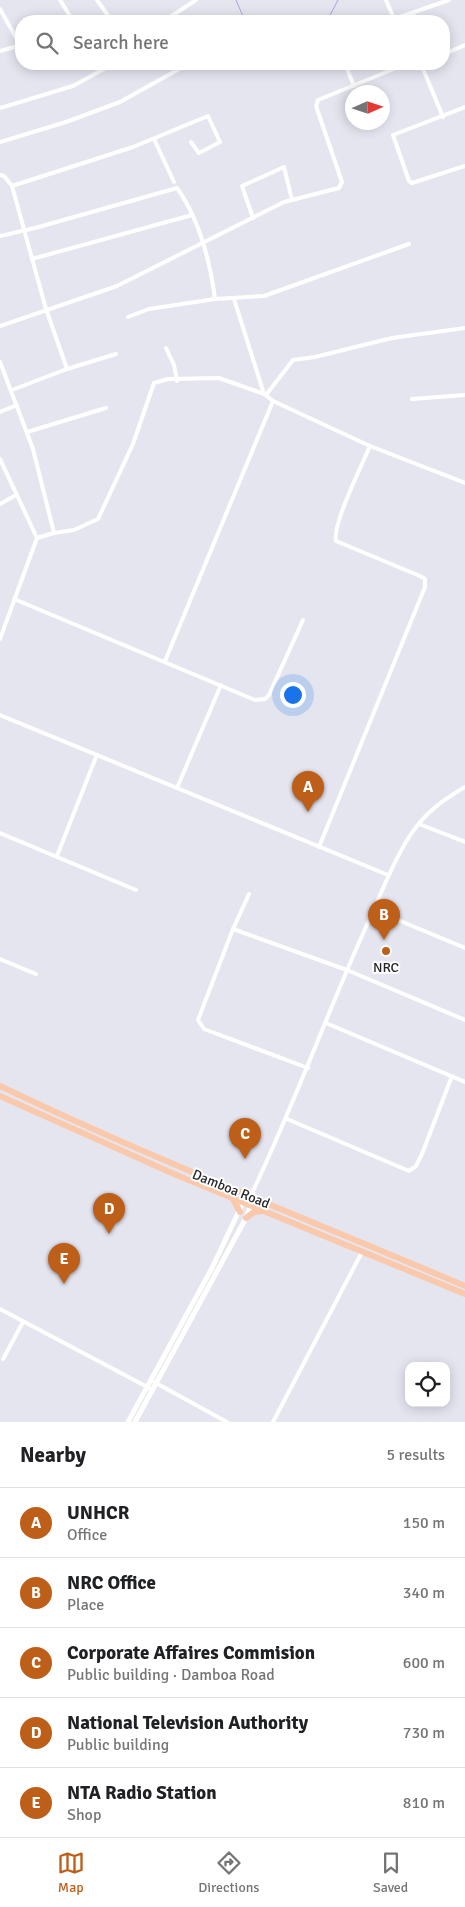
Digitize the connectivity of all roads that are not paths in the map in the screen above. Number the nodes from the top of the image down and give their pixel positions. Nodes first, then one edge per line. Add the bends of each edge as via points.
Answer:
1 (60, 0) edge
2 (196, 0) edge
3 (386, 0) edge
4 (449, 0) edge
5 (100, 1) edge
6 (0, 9) edge
7 (415, 11) junction
8 (69, 15) edge
9 (108, 15) edge
10 (173, 15) edge
11 (392, 15) edge
12 (404, 15) edge
13 (412, 15) edge
14 (15, 35) edge
15 (465, 45) edge
16 (15, 47) edge
17 (0, 51) edge
18 (450, 51) edge
19 (101, 70) edge
20 (177, 70) edge
21 (347, 70) edge
22 (385, 70) edge
23 (423, 70) edge
24 (354, 85) edge
25 (356, 85) edge
26 (345, 90) edge
27 (465, 107) edge
28 (0, 108) edge
29 (443, 117) junction
30 (154, 139) junction
31 (0, 142) edge
32 (191, 142) dead end
33 (465, 166) edge
34 (0, 175) edge
35 (174, 182) dead end
36 (12, 186) junction
37 (292, 200) junction
38 (192, 216) junction
39 (252, 218) junction
40 (24, 231) junction
41 (0, 236) edge
42 (203, 244) junction
43 (409, 244) dead end
44 (32, 259) junction
45 (214, 299) junction
46 (234, 299) junction
47 (46, 309) junction
48 (128, 317) dead end
49 (0, 326) edge
50 (465, 328) edge
51 (166, 348) dead end
52 (116, 354) dead end
53 (0, 362) edge
54 (67, 369) junction
55 (177, 381) junction
56 (12, 390) junction
57 (265, 395) junction
58 (465, 395) edge
59 (412, 398) dead end
60 (273, 401) junction
61 (17, 405) junction
62 (106, 408) dead end
63 (0, 412) edge
64 (26, 432) junction
65 (370, 446) junction
66 (0, 459) edge
67 (465, 483) edge
68 (16, 495) junction
69 (0, 504) edge
70 (54, 533) junction
71 (37, 538) junction
72 (14, 599) junction
73 (0, 619) edge
74 (303, 620) dead end
75 (6, 624) junction
76 (0, 639) edge
77 (165, 661) junction
78 (221, 685) junction
79 (0, 715) edge
80 (96, 756) junction
81 (465, 787) edge
82 (177, 788) junction
83 (419, 824) junction
84 (0, 833) edge
85 (465, 842) edge
86 (320, 847) junction
87 (57, 856) junction
88 (388, 875) junction
89 (136, 890) dead end
90 (249, 894) dead end
91 (374, 910) junction
92 (233, 929) junction
93 (465, 948) edge
94 (0, 959) edge
95 (347, 970) junction
96 (36, 974) dead end
97 (465, 1020) edge
98 (326, 1023) junction
99 (308, 1068) junction
100 (452, 1076) junction
101 (465, 1082) edge
102 (0, 1086) edge
103 (0, 1096) edge
104 (287, 1119) junction
105 (251, 1194) junction
106 (227, 1195) junction
107 (244, 1202) junction
108 (251, 1205) junction
109 (240, 1212) junction
110 (266, 1212) junction
111 (246, 1218) junction
112 (362, 1252) junction
113 (465, 1286) edge
114 (465, 1294) edge
115 (0, 1309) edge
116 (23, 1322) junction
117 (3, 1359) dead end
118 (150, 1380) junction
119 (156, 1384) junction
120 (146, 1387) junction
121 (153, 1390) junction
122 (128, 1422) edge
123 (135, 1422) edge
124 (227, 1422) edge
125 (273, 1422) edge

1 - 8 street
2 - 10 street
3 - 11 street
4 - 7 street
5 - 9 street
6 - 14 street
7 - 12 street
7 - 13 street
15 - 18 street
16 - 17 street
19 - 28 street via 73,86
20 - 31 street via 120,102
21 - 24 street
22 - 25 street
23 - 29 street
26 - 37 street via 317,103 342,184 320,195
27 - 29 street
29 - 33 street via 393,135 409,181 415,182
30 - 32 street via 208,116 220,142 199,153
30 - 35 street
30 - 36 street
34 - 36 street
36 - 40 street
37 - 39 street
37 - 39 street via 284,167 266,174 242,186
38 - 40 street via 177,188
38 - 42 street
38 - 44 street
39 - 42 street
40 - 41 street
40 - 44 street
42 - 45 street
42 - 47 street via 109,289
43 - 46 street via 264,296
44 - 47 street
45 - 46 street
45 - 48 street via 149,309
46 - 57 street
47 - 49 street
47 - 54 street
50 - 57 street via 392,338 293,360
51 - 55 street
52 - 54 street
53 - 56 street
54 - 56 street
55 - 57 street via 219,378
55 - 70 street via 168,379 154,383 133,444 98,519 74,530
56 - 61 street
57 - 60 street
58 - 59 street
60 - 65 street
60 - 77 street
61 - 63 street
61 - 64 street
62 - 64 street
64 - 70 street
65 - 67 street
65 - 86 street via 340,516 334,534 336,541 420,576 425,587
66 - 68 street
68 - 69 street
68 - 71 street
70 - 71 street
71 - 72 street
72 - 75 street
72 - 77 street
73 - 75 street
74 - 78 street via 265,700 255,700
75 - 76 street
77 - 78 street
78 - 82 street
79 - 80 street
80 - 82 street
80 - 87 street
81 - 83 street via 438,803
82 - 86 street
83 - 85 street
83 - 88 street
84 - 87 street
86 - 88 street
87 - 89 street
88 - 91 street
90 - 92 street
91 - 93 street
91 - 95 street
92 - 95 street
92 - 99 street via 198,1020 200,1024 204,1029
94 - 96 street
95 - 97 street
95 - 98 street
98 - 99 street
98 - 100 street
99 - 104 street
100 - 101 street
100 - 104 street via 422,1154 416,1166 409,1171
102 - 105 main road, Damboa Road via 82,1125
103 - 106 main road, Damboa Road
104 - 105 street
105 - 107 street
105 - 108 street
105 - 113 main road, Damboa Road
106 - 107 main road, Damboa Road
106 - 109 main road via 235,1200
107 - 108 main road, Damboa Road
107 - 109 street
108 - 110 main road, Damboa Road
108 - 111 street
109 - 118 street
110 - 111 main road via 254,1212
110 - 112 main road, Damboa Road
111 - 119 street
112 - 114 main road, Damboa Road
112 - 125 street
115 - 116 street
116 - 117 street
116 - 120 street
118 - 119 street
118 - 120 street
119 - 121 street
119 - 124 street
120 - 121 street
120 - 122 street
121 - 123 street

